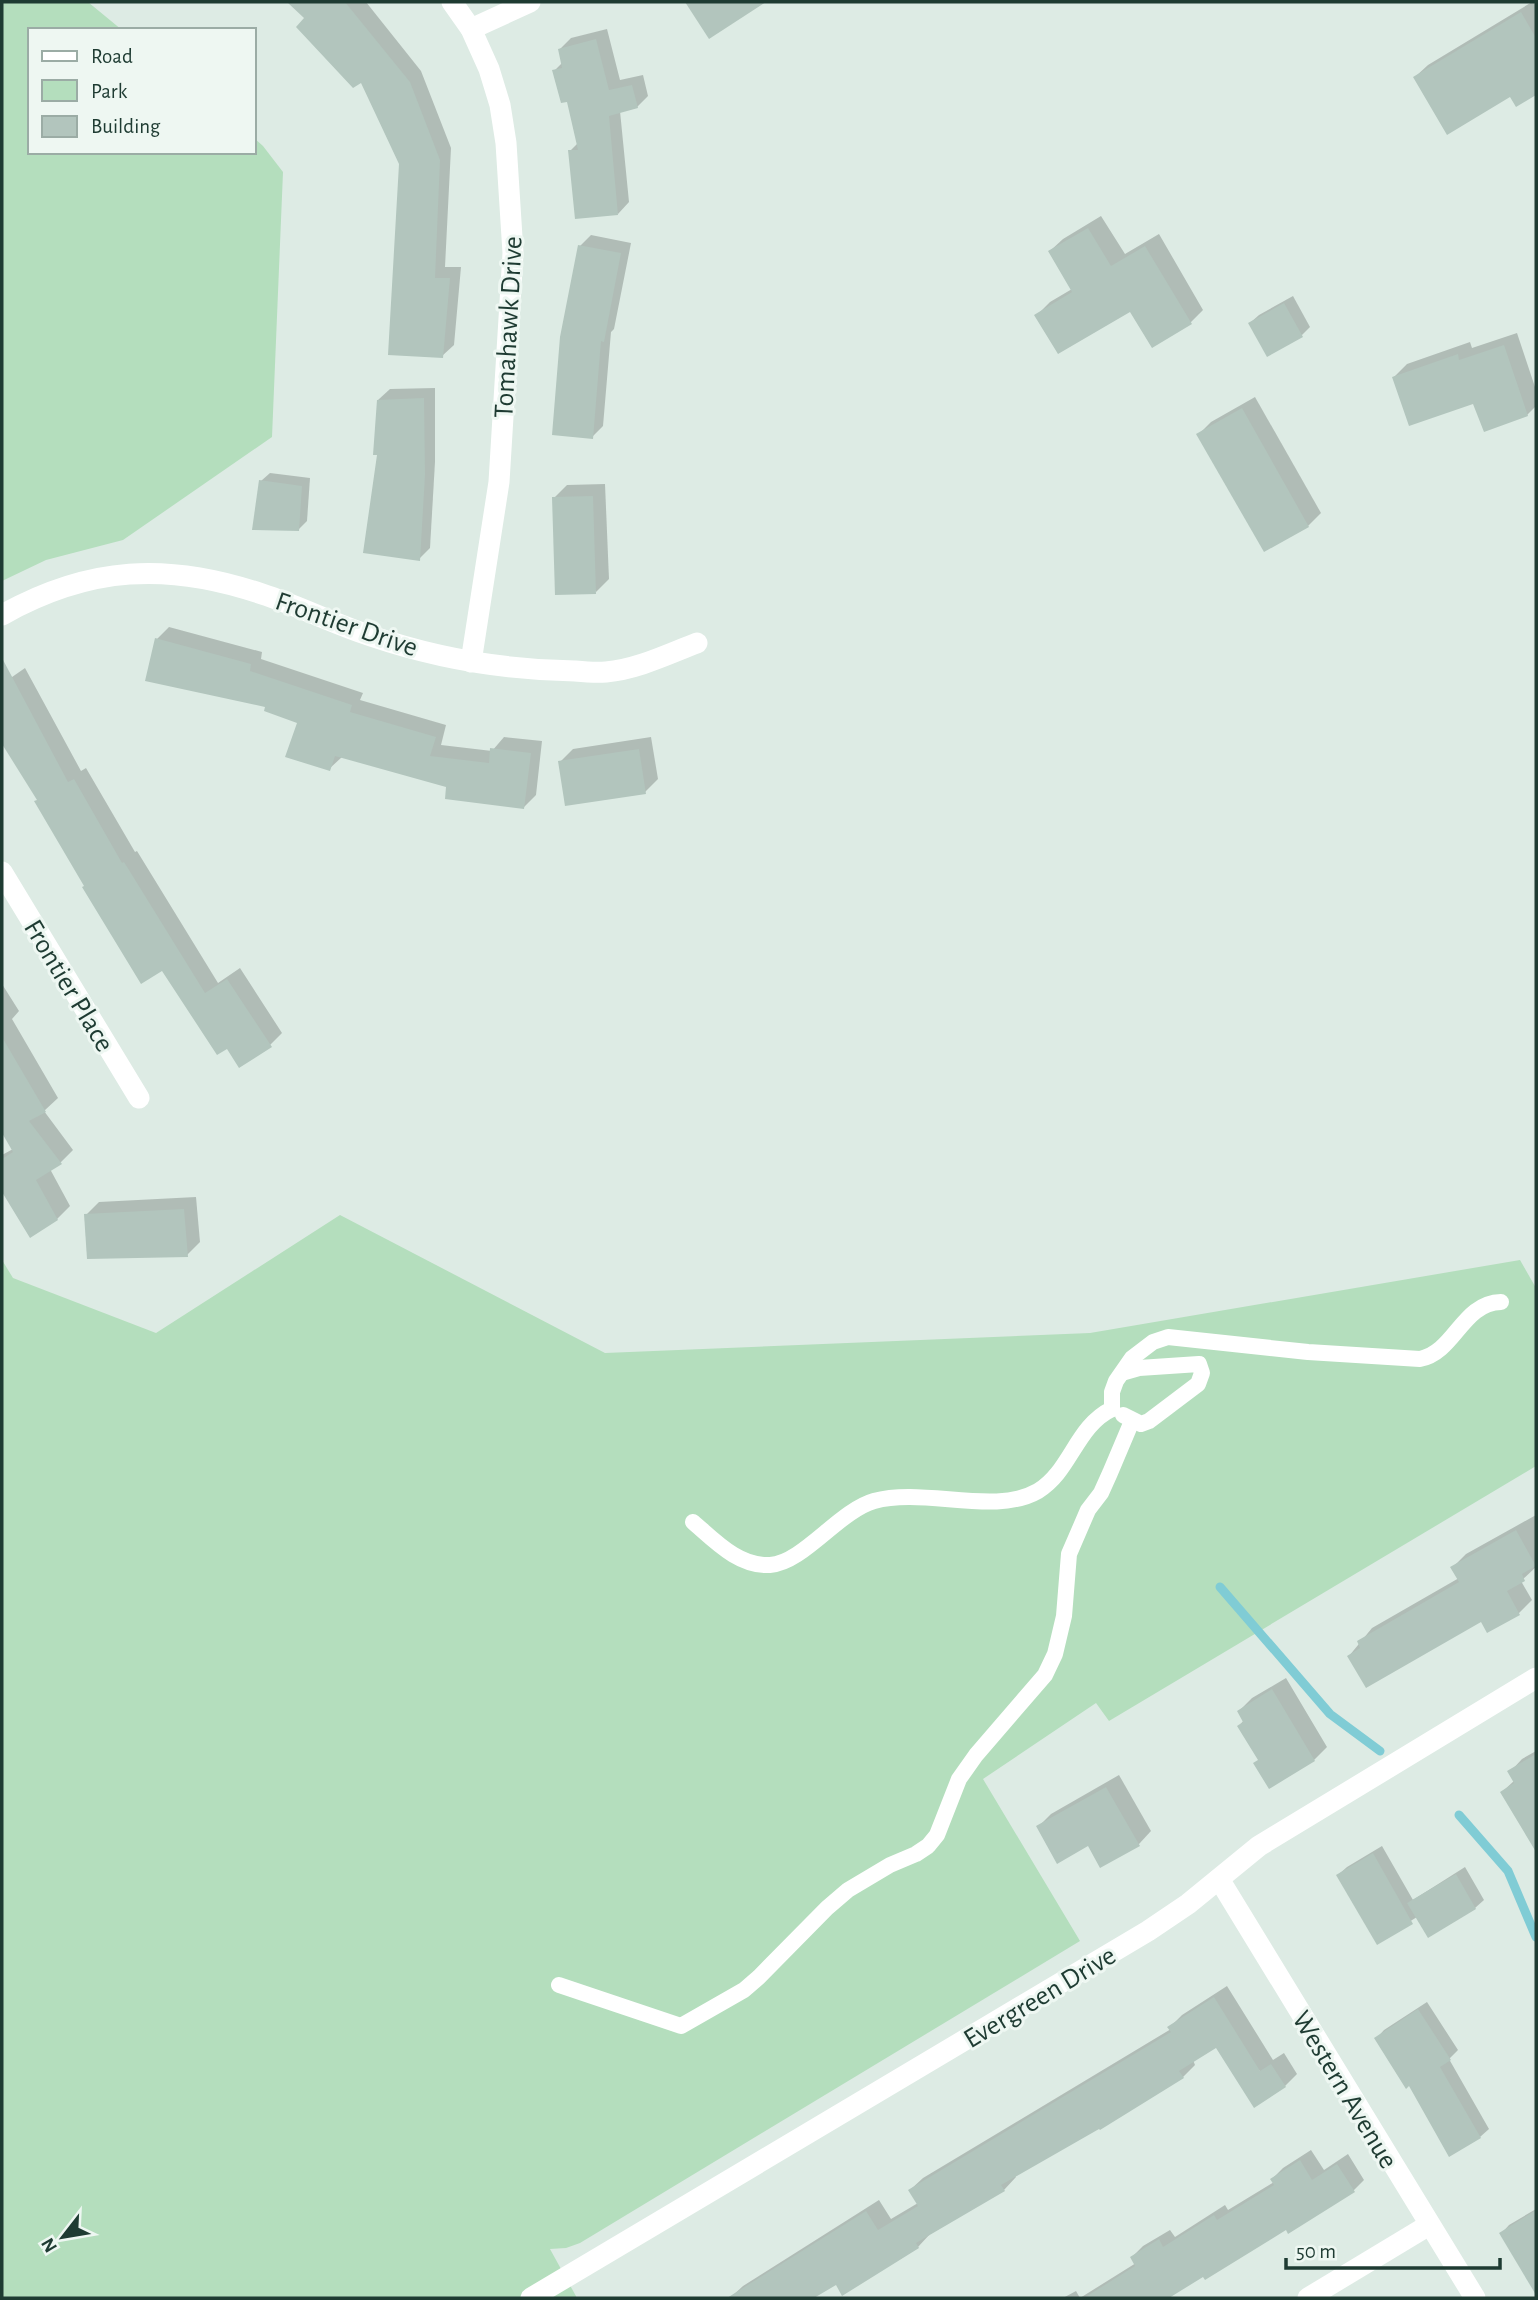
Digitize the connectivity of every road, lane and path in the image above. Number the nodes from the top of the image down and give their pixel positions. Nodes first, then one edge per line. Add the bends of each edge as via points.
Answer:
1 (452, 2) edge
2 (530, 2) edge
3 (471, 29) junction
4 (2, 615) edge
5 (697, 643) dead end
6 (471, 662) junction
7 (2, 872) edge
8 (139, 1098) dead end
9 (1501, 1302) dead end
10 (1125, 1372) junction
11 (1112, 1409) junction
12 (1132, 1421) junction
13 (693, 1522) dead end
14 (1536, 1678) edge
15 (1219, 1879) junction
16 (559, 1984) dead end
17 (1429, 2225) junction
18 (531, 2298) edge
19 (1308, 2298) edge
20 (1475, 2298) edge

1 - 3 street, Tomahawk Drive
2 - 3 street
3 - 6 street, Tomahawk Drive via 500,105 513,253 499,482
4 - 6 street, Frontier Drive via 49,591 110,575 184,575 264,594 371,636
5 - 6 street, Frontier Drive via 650,662 607,672
7 - 8 street, Frontier Place
9 - 10 lane via 1483,1305 1437,1353 1420,1359 1168,1337 1132,1358
10 - 11 lane via 1112,1392
10 - 12 lane via 1199,1364 1202,1373 1198,1384 1149,1421
11 - 12 lane
11 - 13 lane via 1093,1422 1055,1478 1027,1496 992,1501 893,1497 872,1502 774,1565 741,1560
12 - 16 lane via 1069,1554 1061,1635 1045,1675 965,1770 928,1846 848,1889 744,1990 681,2026
14 - 15 street, Evergreen Drive via 1259,1846
15 - 17 street, Western Avenue
15 - 18 street, Evergreen Drive via 1148,1931
17 - 19 street
17 - 20 street, Western Avenue

